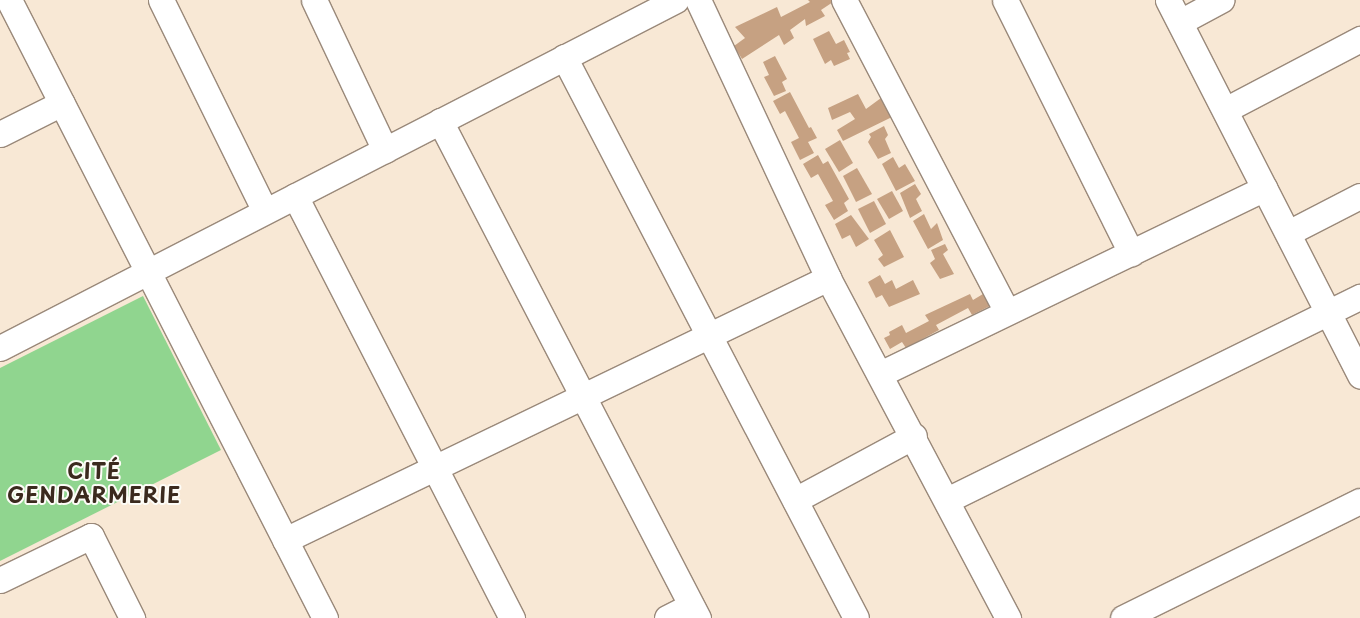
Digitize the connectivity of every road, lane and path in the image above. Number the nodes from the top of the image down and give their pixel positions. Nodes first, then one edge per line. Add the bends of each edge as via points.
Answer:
1 (10, 0) edge
2 (161, 0) edge
3 (314, 0) edge
4 (676, 0) edge
5 (698, 0) edge
6 (844, 0) edge
7 (1005, 0) edge
8 (1168, 0) edge
9 (1221, 0) edge
10 (1180, 22) junction
11 (1360, 39) edge
12 (564, 57) junction
13 (62, 103) junction
14 (1225, 110) junction
15 (440, 121) junction
16 (0, 134) edge
17 (385, 150) junction
18 (1264, 188) junction
19 (295, 196) junction
20 (1360, 196) edge
21 (265, 211) junction
22 (1288, 233) junction
23 (1130, 252) junction
24 (148, 271) junction
25 (828, 278) junction
26 (1360, 296) edge
27 (1008, 312) junction
28 (1326, 314) junction
29 (709, 337) junction
30 (0, 348) edge
31 (880, 374) junction
32 (1360, 376) edge
33 (586, 397) junction
34 (914, 436) junction
35 (436, 470) junction
36 (795, 500) junction
37 (947, 500) junction
38 (1360, 500) edge
39 (285, 540) junction
40 (0, 580) edge
41 (694, 612) edge
42 (132, 618) edge
43 (325, 618) edge
44 (512, 618) edge
45 (667, 618) edge
46 (856, 618) edge
47 (1008, 618) edge
48 (1123, 618) edge

1 - 13 street
2 - 21 street
3 - 17 street
4 - 12 street
5 - 25 street
6 - 27 street
7 - 23 street
8 - 10 street
9 - 10 street
10 - 14 street
11 - 14 street
12 - 15 street
12 - 29 street
13 - 16 street
13 - 24 street
14 - 18 street
15 - 17 street
15 - 33 street
17 - 19 street
18 - 22 street
18 - 23 street
19 - 21 street
19 - 35 street
20 - 22 street
21 - 24 street
22 - 28 street
23 - 27 street
24 - 30 street
24 - 39 street
25 - 29 street
25 - 31 street
26 - 28 street
27 - 31 street
28 - 32 street
28 - 37 street
29 - 33 street
29 - 36 street
31 - 34 street
33 - 35 street
33 - 41 street
34 - 36 street
34 - 37 street
35 - 39 street
35 - 44 street
36 - 46 street
37 - 47 street
38 - 48 street
39 - 43 street
40 - 42 street via 91,536
41 - 45 street

